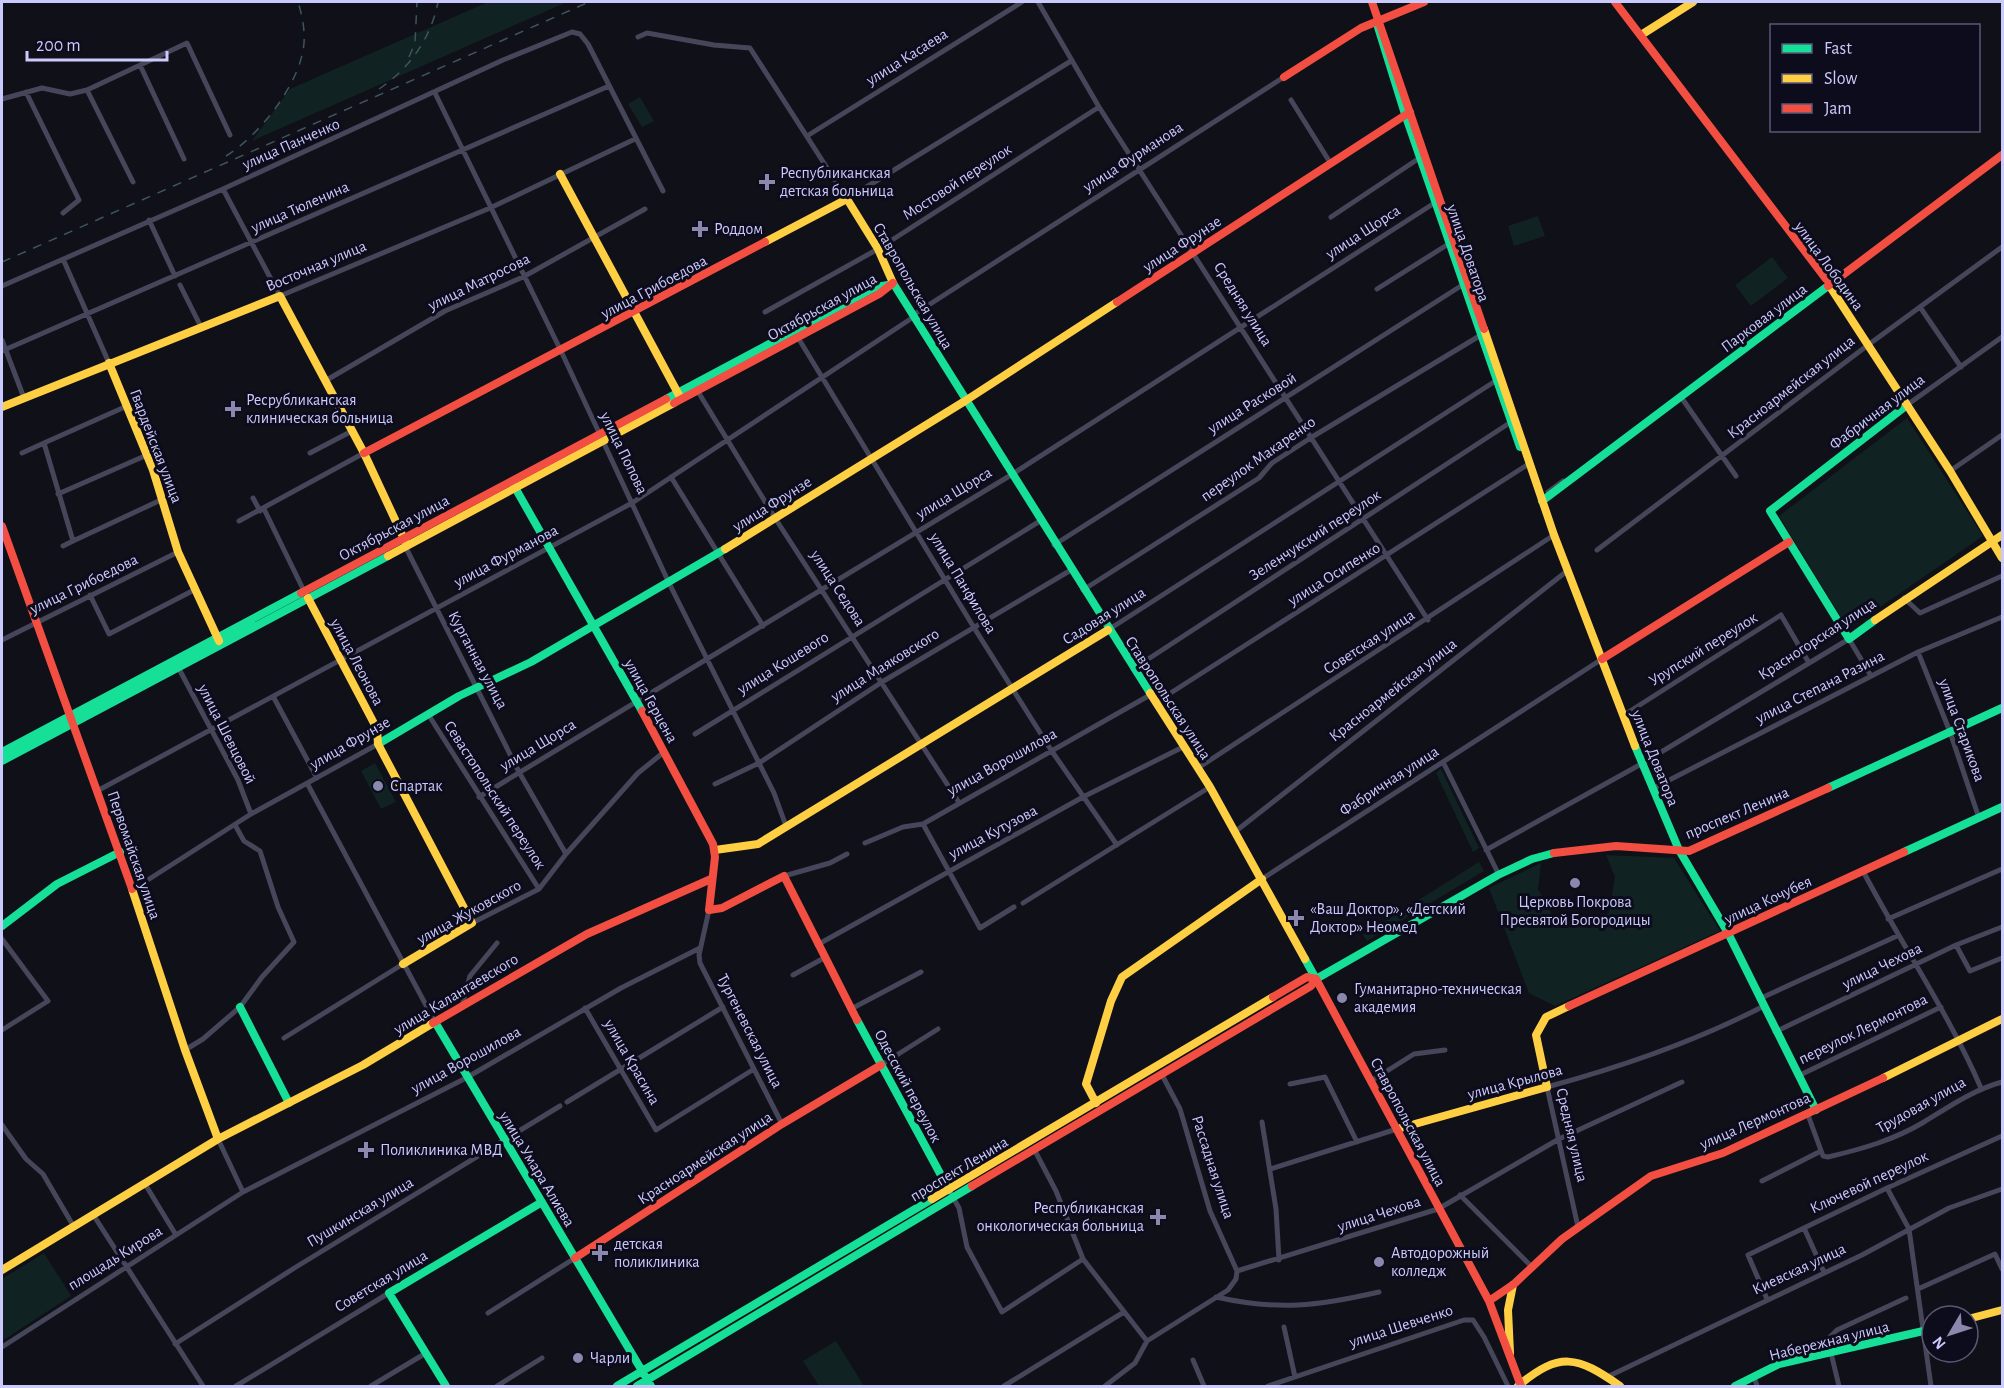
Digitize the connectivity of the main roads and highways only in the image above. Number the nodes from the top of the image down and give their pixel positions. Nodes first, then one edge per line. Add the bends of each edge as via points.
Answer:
1 (1372, 2) edge
2 (1424, 2) edge
3 (1432, 2) edge
4 (1615, 2) edge
5 (1693, 2) edge
6 (1377, 23) junction
7 (1641, 35) junction
8 (1284, 77) road end
9 (1408, 113) junction
10 (2002, 155) edge
11 (560, 174) road end
12 (848, 199) joint
13 (1827, 282) junction
14 (893, 284) junction
15 (280, 296) joint
16 (635, 312) junction
17 (796, 334) junction
18 (109, 363) junction
19 (679, 395) junction
20 (965, 401) junction
21 (1907, 405) junction
22 (2, 407) edge
23 (364, 453) junction
24 (513, 484) junction
25 (1542, 499) junction
26 (2, 526) edge
27 (2002, 535) edge
28 (4, 541) edge
29 (1991, 541) junction
30 (405, 542) junction
31 (1789, 542) junction
32 (2002, 558) edge
33 (306, 594) junction
34 (593, 626) junction
35 (1108, 630) junction
36 (218, 640) junction
37 (1602, 659) junction
38 (2002, 708) edge
39 (72, 720) junction
40 (378, 744) junction
41 (2, 752) edge
42 (2, 761) edge
43 (2002, 807) edge
44 (715, 850) junction
45 (1679, 850) junction
46 (120, 852) junction
47 (711, 879) junction
48 (1262, 879) junction
49 (472, 923) joint
50 (2, 926) edge
51 (1728, 933) junction
52 (403, 964) road end
53 (1316, 979) junction
54 (240, 1007) road end
55 (1546, 1017) joint
56 (2002, 1019) edge
57 (435, 1022) junction
58 (881, 1065) junction
59 (1547, 1087) joint
60 (1096, 1102) junction
61 (288, 1103) junction
62 (1816, 1110) junction
63 (1396, 1129) junction
64 (218, 1138) junction
65 (951, 1194) junction
66 (542, 1202) junction
67 (575, 1258) junction
68 (2, 1270) edge
69 (1514, 1284) junction
70 (1489, 1301) junction
71 (2002, 1310) edge
72 (1980, 1316) edge
73 (1920, 1332) edge
74 (1510, 1353) junction
75 (642, 1372) junction
76 (649, 1383) edge
77 (446, 1386) edge
78 (617, 1386) edge
79 (637, 1386) edge
80 (1520, 1386) edge
81 (1620, 1386) edge
82 (1735, 1386) edge

1 - 6 main road, улица Доватора
2 - 6 main road
3 - 6 main road via 1395,20
4 - 7 main road, улица Лободина
5 - 7 main road
6 - 8 main road, улица Фурманова
6 - 9 main road, улица Доватора
7 - 13 main road, улица Лободина
9 - 20 main road, улица Фрунзе
9 - 25 main road, улица Доватора
9 - 25 main road, улица Доватора via 1511,422
10 - 13 main road, Парковая улица
11 - 16 main road
12 - 14 main road, Ставропольская улица via 878,249
12 - 16 main road, улица Грибоедова
13 - 21 main road, улица Лободина
13 - 25 main road, Парковая улица via 1681,397
14 - 17 main road, Октябрьская улица
14 - 20 main road, Ставропольская улица
15 - 18 main road, Восточная улица
15 - 23 main road, Курганная улица
16 - 19 main road
16 - 23 main road, улица Грибоедова
17 - 19 main road, Октябрьская улица
17 - 19 main road, Октябрьская улица via 697,390
18 - 22 main road, Восточная улица
18 - 36 main road, Гвардейская улица via 147,455 178,552
19 - 24 main road, Октябрьская улица
20 - 34 main road, улица Фрунзе via 669,584
20 - 35 main road, Ставропольская улица
21 - 29 main road, улица Лободина
21 - 31 main road, Фабричная улица via 1770,511
23 - 30 main road, Курганная улица
24 - 30 main road, Октябрьская улица
24 - 34 main road, улица Герцена
25 - 37 main road, улица Доватора
26 - 28 main road, Первомайская улица
27 - 29 main road, Красногорская улица
28 - 39 main road, Первомайская улица
29 - 31 main road, Красногорская улица via 1849,639
29 - 32 main road, улица Лободина
30 - 33 main road, Октябрьская улица
31 - 37 main road, Фабричная улица
33 - 36 main road, Октябрьская улица
33 - 40 main road, улица Леонова via 377,729
34 - 40 main road, улица Фрунзе
34 - 44 main road, улица Герцена
35 - 44 main road, Садовая улица via 758,844
35 - 48 main road, Ставропольская улица via 1210,787
36 - 39 main road, Октябрьская улица
36 - 39 main road, Октябрьская улица via 178,667
37 - 45 main road, улица Доватора
38 - 45 main road, проспект Ленина via 1703,845 1689,851
39 - 41 main road, Октябрьская улица
39 - 42 main road, Октябрьская улица
39 - 46 main road, Первомайская улица
40 - 49 main road, улица Леонова
43 - 51 main road, улица Кочубея
44 - 47 main road
45 - 51 main road, улица Доватора
45 - 53 main road, проспект Ленина via 1583,848 1539,857 1499,875
46 - 50 main road via 57,884
46 - 64 main road, Первомайская улица
47 - 57 main road, улица Калантаевского via 587,934
47 - 58 main road, Одесский переулок via 709,910 722,908 784,876
48 - 53 main road, Ставропольская улица
48 - 60 main road, Фабричная улица via 1122,977 1086,1084
49 - 52 main road, улица Жуковского
51 - 55 main road, улица Кочубея
51 - 62 main road, улица Доватора
53 - 60 main road, проспект Ленина via 1307,977
53 - 63 main road, Ставропольская улица
53 - 65 main road, проспект Ленина via 1311,986
54 - 61 main road
55 - 59 main road, Средняя улица via 1536,1035
56 - 62 main road, улица Лермонтова
57 - 61 main road, улица Калантаевского
57 - 66 main road, улица Умара Алиева
58 - 65 main road, Одесский переулок
58 - 67 main road, Красноармейская улица
59 - 63 main road, улица Крылова
60 - 65 main road, проспект Ленина
61 - 64 main road, улица Калантаевского
62 - 69 main road, улица Лермонтова via 1723,1153 1651,1176 1578,1227
63 - 70 main road, Ставропольская улица
64 - 68 main road
65 - 75 main road, проспект Ленина
65 - 76 main road, проспект Ленина
66 - 67 main road, улица Умара Алиева
66 - 77 main road, Советская улица via 388,1293
67 - 75 main road, улица Умара Алиева
69 - 70 main road, улица Лермонтова
69 - 74 main road via 1507,1301
70 - 74 main road, Ставропольская улица
71 - 72 main road
73 - 82 main road, Набережная улица via 1779,1364
74 - 80 main road, Ставропольская улица
75 - 76 main road, улица Умара Алиева
75 - 78 main road, проспект Ленина
76 - 79 main road, проспект Ленина
80 - 81 main road via 1542,1366 1559,1360 1584,1363

